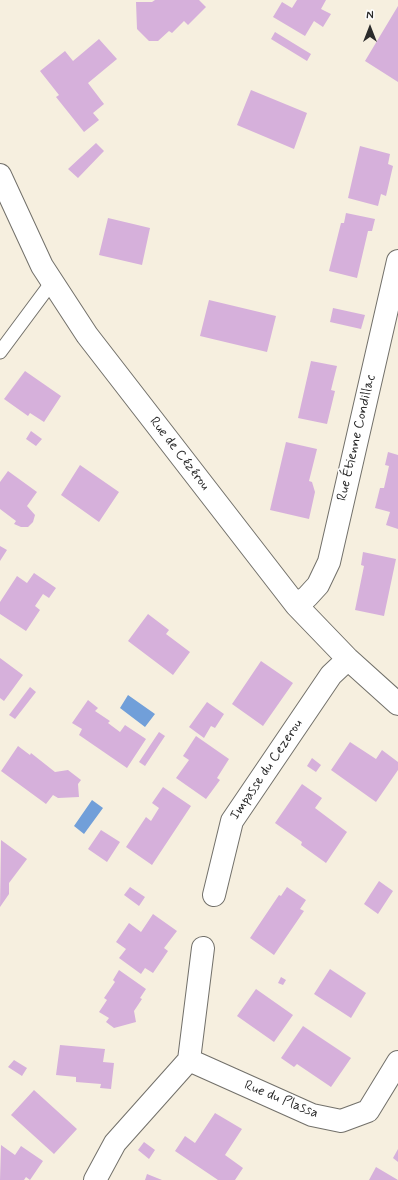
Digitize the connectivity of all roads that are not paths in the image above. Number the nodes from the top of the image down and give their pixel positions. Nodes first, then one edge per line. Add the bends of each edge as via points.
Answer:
1 (0, 175) edge
2 (398, 261) edge
3 (52, 282) junction
4 (0, 352) edge
5 (296, 604) junction
6 (348, 659) junction
7 (398, 704) edge
8 (214, 895) dead end
9 (203, 948) dead end
10 (189, 1060) junction
11 (398, 1062) edge
12 (95, 1180) edge

1 - 3 street, Rue de Cézérou via 42,266
2 - 5 street, Rue Étienne Condillac via 329,562 318,585
3 - 4 lane
3 - 5 street, Rue de Cézérou via 87,335
5 - 6 street, Rue de Cézérou
6 - 7 street, Rue de Cézérou
6 - 8 street, Impasse du Cezerou via 331,675 232,821
9 - 10 street
10 - 11 street, Rue du Plassa via 312,1115 341,1121 368,1110
10 - 12 street via 115,1143

